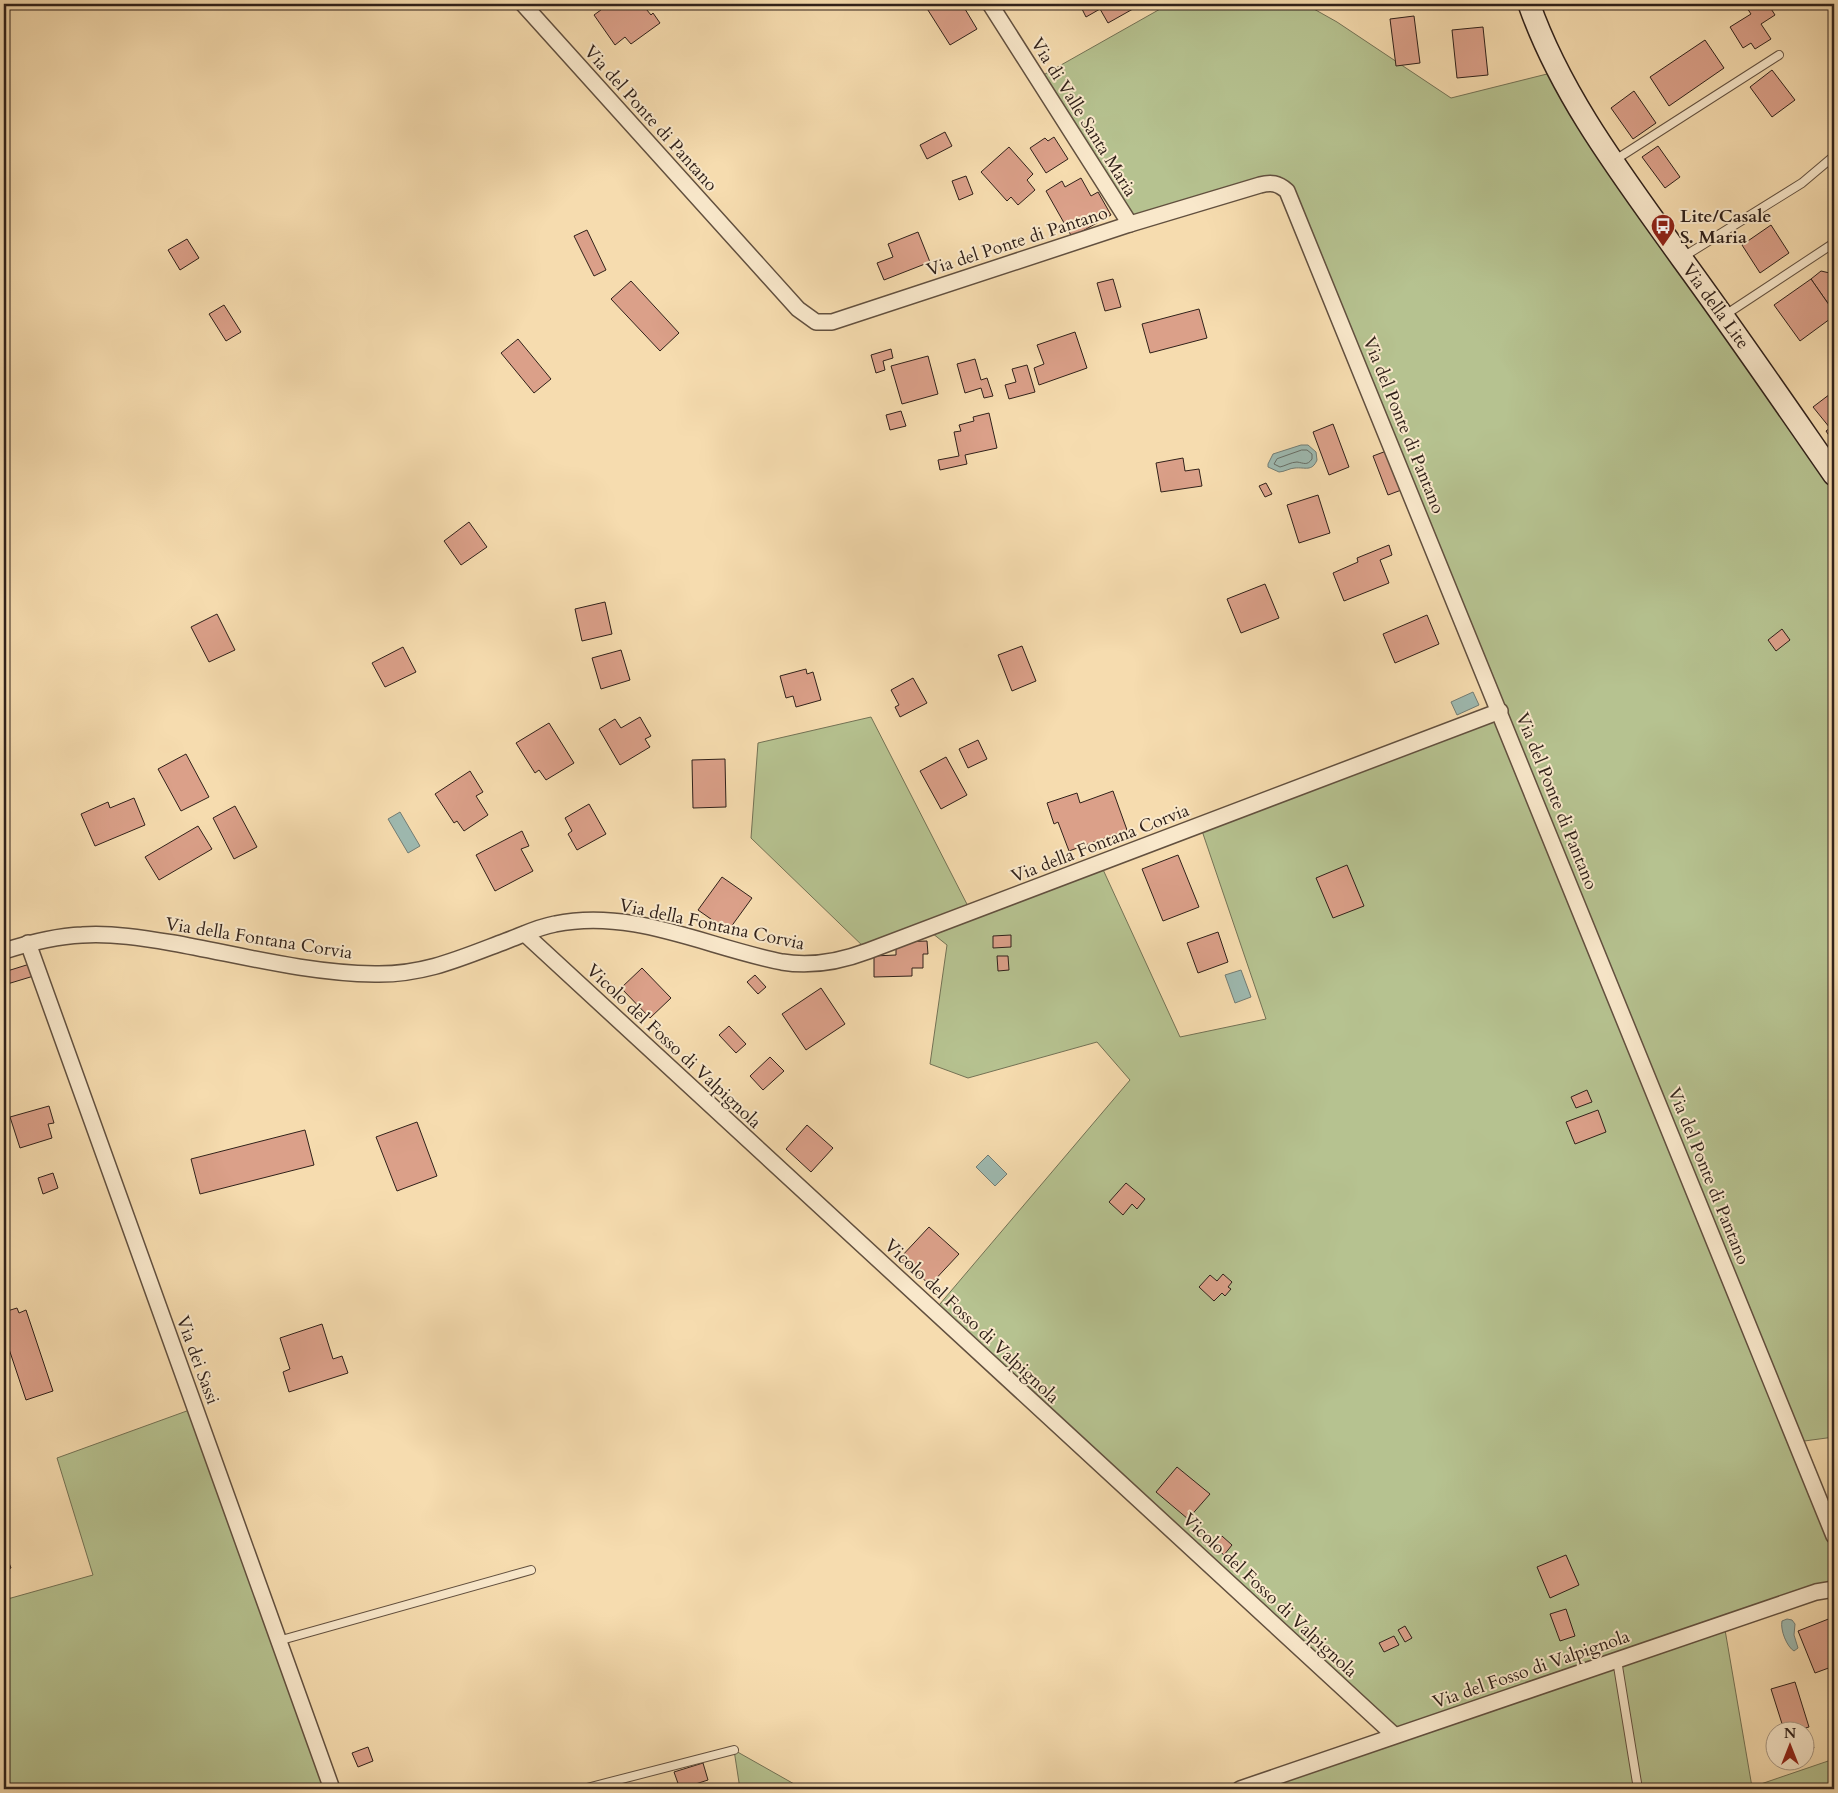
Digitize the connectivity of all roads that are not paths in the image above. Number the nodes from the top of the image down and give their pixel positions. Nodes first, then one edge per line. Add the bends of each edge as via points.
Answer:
1 (523, 4) edge
2 (990, 4) edge
3 (1529, 4) edge
4 (1779, 55) dead end
5 (1834, 156) edge
6 (1613, 161) junction
7 (1130, 224) junction
8 (1834, 243) edge
9 (1682, 258) junction
10 (1723, 316) junction
11 (1834, 475) edge
12 (1500, 711) junction
13 (524, 934) junction
14 (28, 943) junction
15 (4, 951) edge
16 (1834, 1536) edge
17 (531, 1570) dead end
18 (1834, 1589) edge
19 (278, 1641) junction
20 (1617, 1660) junction
21 (1394, 1736) junction
22 (734, 1750) dead end
23 (332, 1789) edge
24 (583, 1789) edge
25 (1240, 1789) edge
26 (1638, 1789) edge

1 - 7 street, Via del Ponte di Pantano via 798,309 816,322 832,322
2 - 7 street, Via di Valle Santa Maria
3 - 6 street, Via della Lite via 1559,71
4 - 6 lane
5 - 9 lane via 1802,183
6 - 9 street, Via della Lite
7 - 12 street, Via del Ponte di Pantano via 1266,183 1278,184 1287,190
8 - 10 lane
9 - 10 street, Via della Lite
10 - 11 street, Via della Lite
12 - 13 street, Via della Fontana Corvia via 840,960 819,964 788,963 659,928 613,921 566,922
12 - 16 street, Via del Ponte di Pantano
13 - 14 street, Via della Fontana Corvia via 440,966 387,974 316,970 108,935 61,936
13 - 21 street, Vicolo del Fosso di Valpignola
14 - 15 street, Via della Fontana Corvia
14 - 19 street, Via dei Sassi
17 - 19 lane
18 - 20 street, Via del Fosso di Valpignola via 1816,1592
19 - 23 street, Via dei Sassi
20 - 21 street, Via del Fosso di Valpignola
20 - 26 lane
21 - 25 street, Via del Fosso di Valpignola
22 - 24 lane

